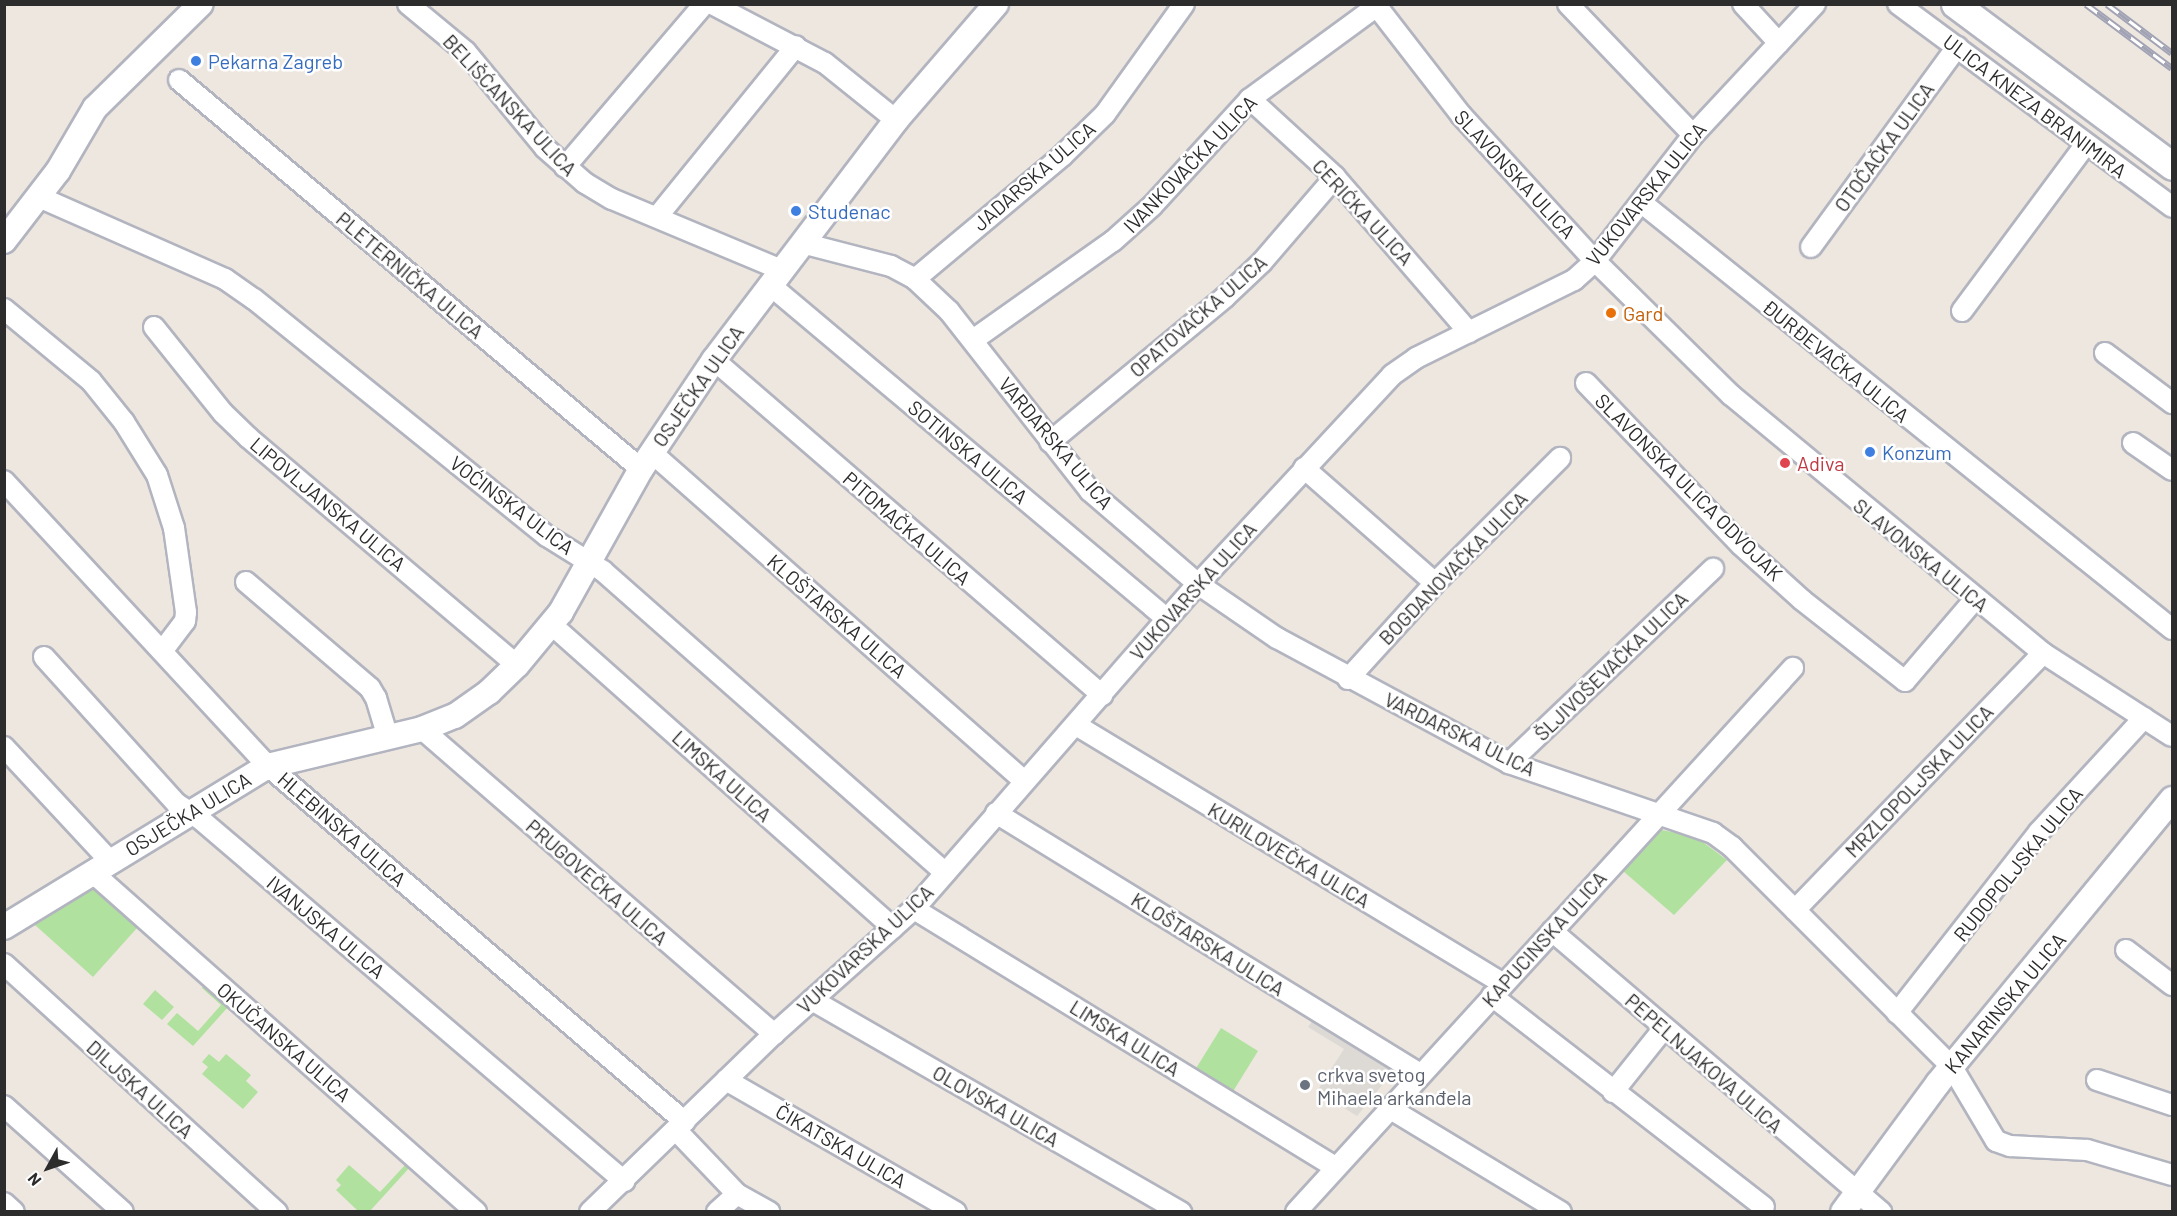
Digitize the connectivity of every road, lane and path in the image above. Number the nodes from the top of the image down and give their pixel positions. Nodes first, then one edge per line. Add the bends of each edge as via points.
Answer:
1 (201, 4) edge
2 (408, 4) edge
3 (704, 4) edge
4 (712, 4) edge
5 (996, 4) edge
6 (1184, 4) edge
7 (1568, 4) edge
8 (1743, 4) edge
9 (1815, 4) edge
10 (1898, 4) edge
11 (1955, 4) edge
12 (1377, 5) edge
13 (1779, 43) junction
14 (796, 46) junction
15 (1957, 47) junction
16 (178, 80) dead end
17 (1250, 99) junction
18 (896, 120) junction
19 (1693, 135) junction
20 (2086, 144) junction
21 (2172, 166) edge
22 (565, 167) junction
23 (1335, 177) junction
24 (39, 197) junction
25 (1642, 203) junction
26 (2172, 207) edge
27 (657, 217) junction
28 (4, 241) edge
29 (802, 243) junction
30 (1811, 247) dead end
31 (1595, 261) junction
32 (776, 278) junction
33 (915, 279) junction
34 (4, 309) edge
35 (1962, 311) dead end
36 (154, 327) dead end
37 (1469, 332) junction
38 (973, 340) junction
39 (2105, 353) dead end
40 (714, 360) junction
41 (1586, 383) dead end
42 (2172, 403) edge
43 (1050, 442) junction
44 (2133, 443) dead end
45 (1560, 458) dead end
46 (646, 461) junction
47 (1304, 468) junction
48 (2172, 470) edge
49 (4, 481) edge
50 (591, 563) junction
51 (1713, 569) dead end
52 (246, 582) dead end
53 (1435, 583) junction
54 (1198, 584) junction
55 (1975, 599) junction
56 (1167, 619) junction
57 (552, 625) junction
58 (2172, 629) edge
59 (162, 651) junction
60 (2043, 654) junction
61 (44, 657) dead end
62 (517, 665) junction
63 (1793, 668) dead end
64 (1348, 679) junction
65 (1102, 695) junction
66 (2144, 718) junction
67 (1076, 725) junction
68 (422, 729) junction
69 (2172, 736) edge
70 (388, 738) junction
71 (4, 747) edge
72 (1509, 763) junction
73 (268, 766) junction
74 (1023, 780) junction
75 (2172, 799) edge
76 (190, 813) junction
77 (996, 813) junction
78 (1656, 816) junction
79 (101, 867) junction
80 (945, 873) junction
81 (914, 909) junction
82 (1795, 910) junction
83 (4, 927) edge
84 (893, 928) junction
85 (1551, 931) junction
86 (2126, 950) dead end
87 (4, 964) edge
88 (2172, 985) edge
89 (1497, 990) junction
90 (812, 1000) junction
91 (1897, 1013) junction
92 (1664, 1028) junction
93 (774, 1034) junction
94 (1952, 1066) junction
95 (1420, 1074) junction
96 (726, 1080) junction
97 (2097, 1080) dead end
98 (1612, 1092) junction
99 (2172, 1105) edge
100 (4, 1106) edge
101 (1389, 1108) junction
102 (680, 1126) junction
103 (1336, 1168) junction
104 (2172, 1175) edge
105 (624, 1181) junction
106 (737, 1194) junction
107 (1850, 1202) edge
108 (4, 1203) edge
109 (1764, 1207) dead end
110 (943, 1208) edge
111 (14, 1212) edge
112 (123, 1212) edge
113 (277, 1212) edge
114 (476, 1212) edge
115 (590, 1212) edge
116 (717, 1212) edge
117 (769, 1212) edge
118 (1181, 1212) edge
119 (1296, 1212) edge
120 (1561, 1212) edge
121 (1881, 1212) edge

1 - 24 street via 95,108
2 - 22 street, BELIŠĆANSKA ULICA via 466,52
3 - 22 street
4 - 14 street
5 - 18 street, OSJEČKA ULICA
6 - 33 street, JADARSKA ULICA via 1105,114 1062,156
7 - 19 street
8 - 13 street
9 - 13 street, VUKOVARSKA ULICA
10 - 15 street, ULICA KNEZA BRANIMIRA
11 - 21 main road, ULICA KNEZA BRANIMIRA
12 - 17 street, IVANKOVAČKA ULICA
12 - 31 street, SLAVONSKA ULICA via 1432,84
13 - 19 street, VUKOVARSKA ULICA
14 - 18 street via 825,63
14 - 27 street
15 - 20 street, ULICA KNEZA BRANIMIRA
15 - 30 street, OTOČAČKA ULICA
16 - 46 street, PLETERNIČKA ULICA
17 - 23 street, CERIĆKA ULICA
17 - 38 street, IVANKOVAČKA ULICA via 1152,206 1113,241
18 - 29 street, OSJEČKA ULICA
19 - 25 street, VUKOVARSKA ULICA
20 - 26 street, ULICA KNEZA BRANIMIRA
20 - 35 street
22 - 27 street, BELIŠĆANSKA ULICA via 612,199
23 - 37 street, CERIĆKA ULICA
23 - 43 street, OPATOVAČKA ULICA via 1262,262 1225,297
24 - 28 street
24 - 50 street, VOĆINSKA ULICA via 225,279 287,324 538,528
25 - 31 street, VUKOVARSKA ULICA
25 - 58 street, ĐURĐEVAČKA ULICA
27 - 32 street, BELIŠĆANSKA ULICA
29 - 32 street, OSJEČKA ULICA
29 - 33 street, VARDARSKA ULICA via 891,266
31 - 37 street, VUKOVARSKA ULICA via 1560,288
31 - 55 street, SLAVONSKA ULICA via 1731,395
32 - 40 street, OSJEČKA ULICA
32 - 56 street, SOTINSKA ULICA
33 - 38 street, VARDARSKA ULICA
34 - 59 street via 91,381 124,422 157,475 174,528 186,612 185,621
36 - 62 street, LIPOVLJANSKA ULICA via 223,413 249,438
37 - 47 street, VUKOVARSKA ULICA via 1398,370
38 - 43 street, VARDARSKA ULICA
39 - 42 street
40 - 46 street, OSJEČKA ULICA
40 - 65 street, PITOMAČKA ULICA
41 - 55 street, SLAVONSKA ULICA ODVOJAK via 1741,545 1905,681
43 - 54 street, VARDARSKA ULICA via 1097,498
44 - 48 street
45 - 53 street, BOGDANOVAČKA ULICA
46 - 50 street, OSJEČKA ULICA
46 - 74 street, KLOŠTARSKA ULICA
47 - 53 street
47 - 54 street, VUKOVARSKA ULICA
49 - 59 street, HLEBINSKA ULICA
50 - 57 street, OSJEČKA ULICA
50 - 80 street, VOĆINSKA ULICA
51 - 72 street, ŠLJIVOŠEVAČKA ULICA
52 - 70 street via 370,688
53 - 64 street, BOGDANOVAČKA ULICA
54 - 56 street, VUKOVARSKA ULICA
54 - 64 street, VARDARSKA ULICA via 1276,638
55 - 60 street, SLAVONSKA ULICA
56 - 65 street, VUKOVARSKA ULICA
57 - 62 street, OSJEČKA ULICA
57 - 84 street, LIMSKA ULICA
59 - 73 street, HLEBINSKA ULICA
60 - 66 street, SLAVONSKA ULICA
60 - 82 street, MRZLOPOLJSKA ULICA
61 - 76 street, IVANJSKA ULICA via 177,804
62 - 68 street, OSJEČKA ULICA via 466,709
63 - 78 street, KAPUCINSKA ULICA
64 - 72 street, VARDARSKA ULICA
65 - 67 street, VUKOVARSKA ULICA
66 - 69 street, SLAVONSKA ULICA
66 - 91 street, RUDOPOLJSKA ULICA via 2039,832
67 - 74 street, VUKOVARSKA ULICA
67 - 89 street, KURILOVEČKA ULICA
68 - 70 street, OSJEČKA ULICA
68 - 93 street, PRUGOVEČKA ULICA
70 - 73 street, OSJEČKA ULICA
71 - 79 street, OKUČANSKA ULICA
72 - 78 street, VARDARSKA ULICA
73 - 76 street, OSJEČKA ULICA
73 - 102 street, HLEBINSKA ULICA
74 - 77 street, VUKOVARSKA ULICA
75 - 94 street, KANARINSKA ULICA
76 - 79 street, OSJEČKA ULICA
76 - 105 street, IVANJSKA ULICA
77 - 80 street, VUKOVARSKA ULICA
77 - 95 street, KLOŠTARSKA ULICA
78 - 82 street, VARDARSKA ULICA via 1713,833
78 - 85 street, KAPUCINSKA ULICA
79 - 83 street, OSJEČKA ULICA
79 - 114 street, OKUČANSKA ULICA
80 - 81 street, VUKOVARSKA ULICA
81 - 84 street, VUKOVARSKA ULICA
81 - 103 street, LIMSKA ULICA
82 - 91 street, VARDARSKA ULICA
84 - 90 street, VUKOVARSKA ULICA
85 - 89 street, KAPUCINSKA ULICA
85 - 92 street, PEPELNJAKOVA ULICA
86 - 88 street
87 - 113 street, DILJSKA ULICA
89 - 95 street, KAPUCINSKA ULICA
89 - 98 street, KURILOVEČKA ULICA
90 - 93 street, VUKOVARSKA ULICA
90 - 118 street, OLOVSKA ULICA
91 - 94 street, VARDARSKA ULICA
92 - 98 street
92 - 107 street, PEPELNJAKOVA ULICA
93 - 96 street, VUKOVARSKA ULICA
94 - 104 street, VARDARSKA ULICA via 1984,1116 1991,1136 2002,1145 2070,1147
94 - 107 street, KANARINSKA ULICA
95 - 101 street, KAPUCINSKA ULICA
96 - 102 street, VUKOVARSKA ULICA
96 - 110 street, ČIKATSKA ULICA
97 - 99 street
98 - 109 street, KURILOVEČKA ULICA
100 - 112 street
101 - 103 street, KAPUCINSKA ULICA
101 - 120 street
102 - 105 street, VUKOVARSKA ULICA
102 - 106 street, HLEBINSKA ULICA
103 - 119 street, KAPUCINSKA ULICA
105 - 115 street, VUKOVARSKA ULICA
106 - 116 street
106 - 117 street, HLEBINSKA ULICA
107 - 121 street, PEPELNJAKOVA ULICA
108 - 111 street

